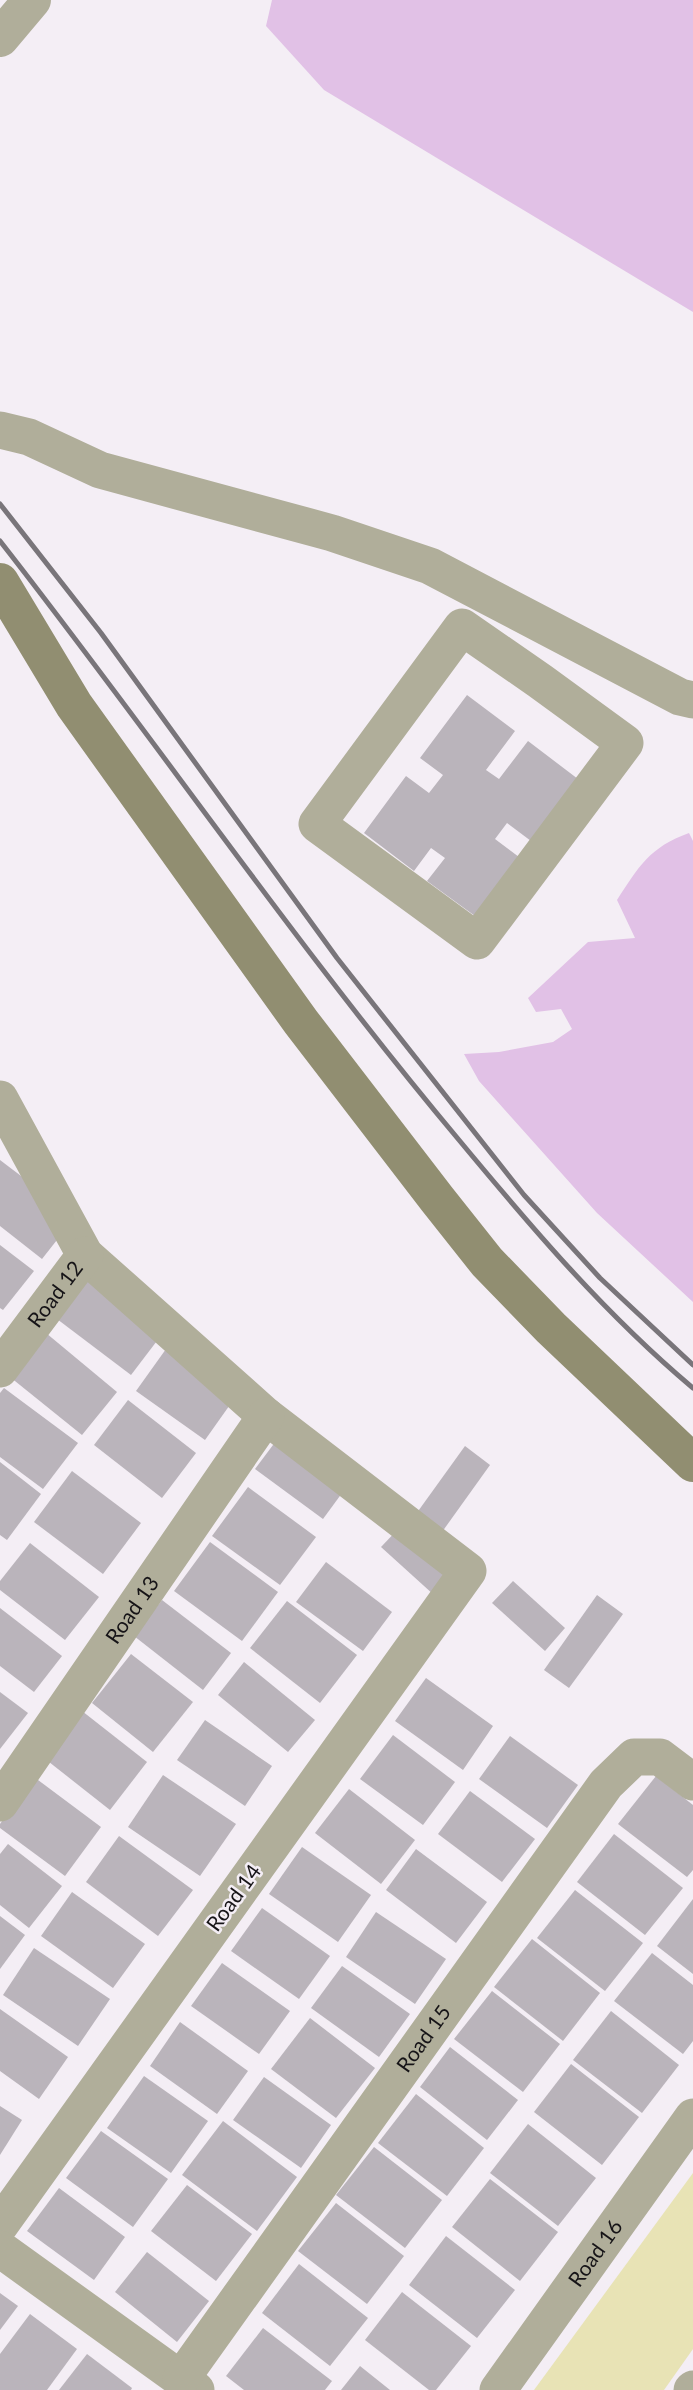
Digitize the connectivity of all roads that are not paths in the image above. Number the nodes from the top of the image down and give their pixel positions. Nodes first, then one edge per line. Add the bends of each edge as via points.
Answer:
1 (32, 0) edge
2 (0, 38) edge
3 (0, 430) edge
4 (0, 582) edge
5 (569, 638) junction
6 (540, 681) junction
7 (693, 700) edge
8 (0, 1099) edge
9 (85, 1255) junction
10 (0, 1368) edge
11 (266, 1416) junction
12 (693, 1463) edge
13 (693, 1782) edge
14 (0, 1802) edge
15 (693, 2117) edge
16 (0, 2225) edge
17 (0, 2249) edge
18 (188, 2385) edge
19 (498, 2390) edge

1 - 2 street
3 - 5 street via 29,437 100,470 331,533 430,566
4 - 12 main road via 74,705 301,1022 437,1199 487,1262
5 - 6 street
5 - 7 street
6 - 6 street via 625,743 477,941 317,824 462,627
8 - 9 street
9 - 10 street, Road 12
9 - 11 street
11 - 14 street, Road 13
11 - 16 street, Road 14 via 468,1571
13 - 18 street, Road 15 via 660,1757 634,1757 606,1783
15 - 19 street, Road 16
17 - 18 street

